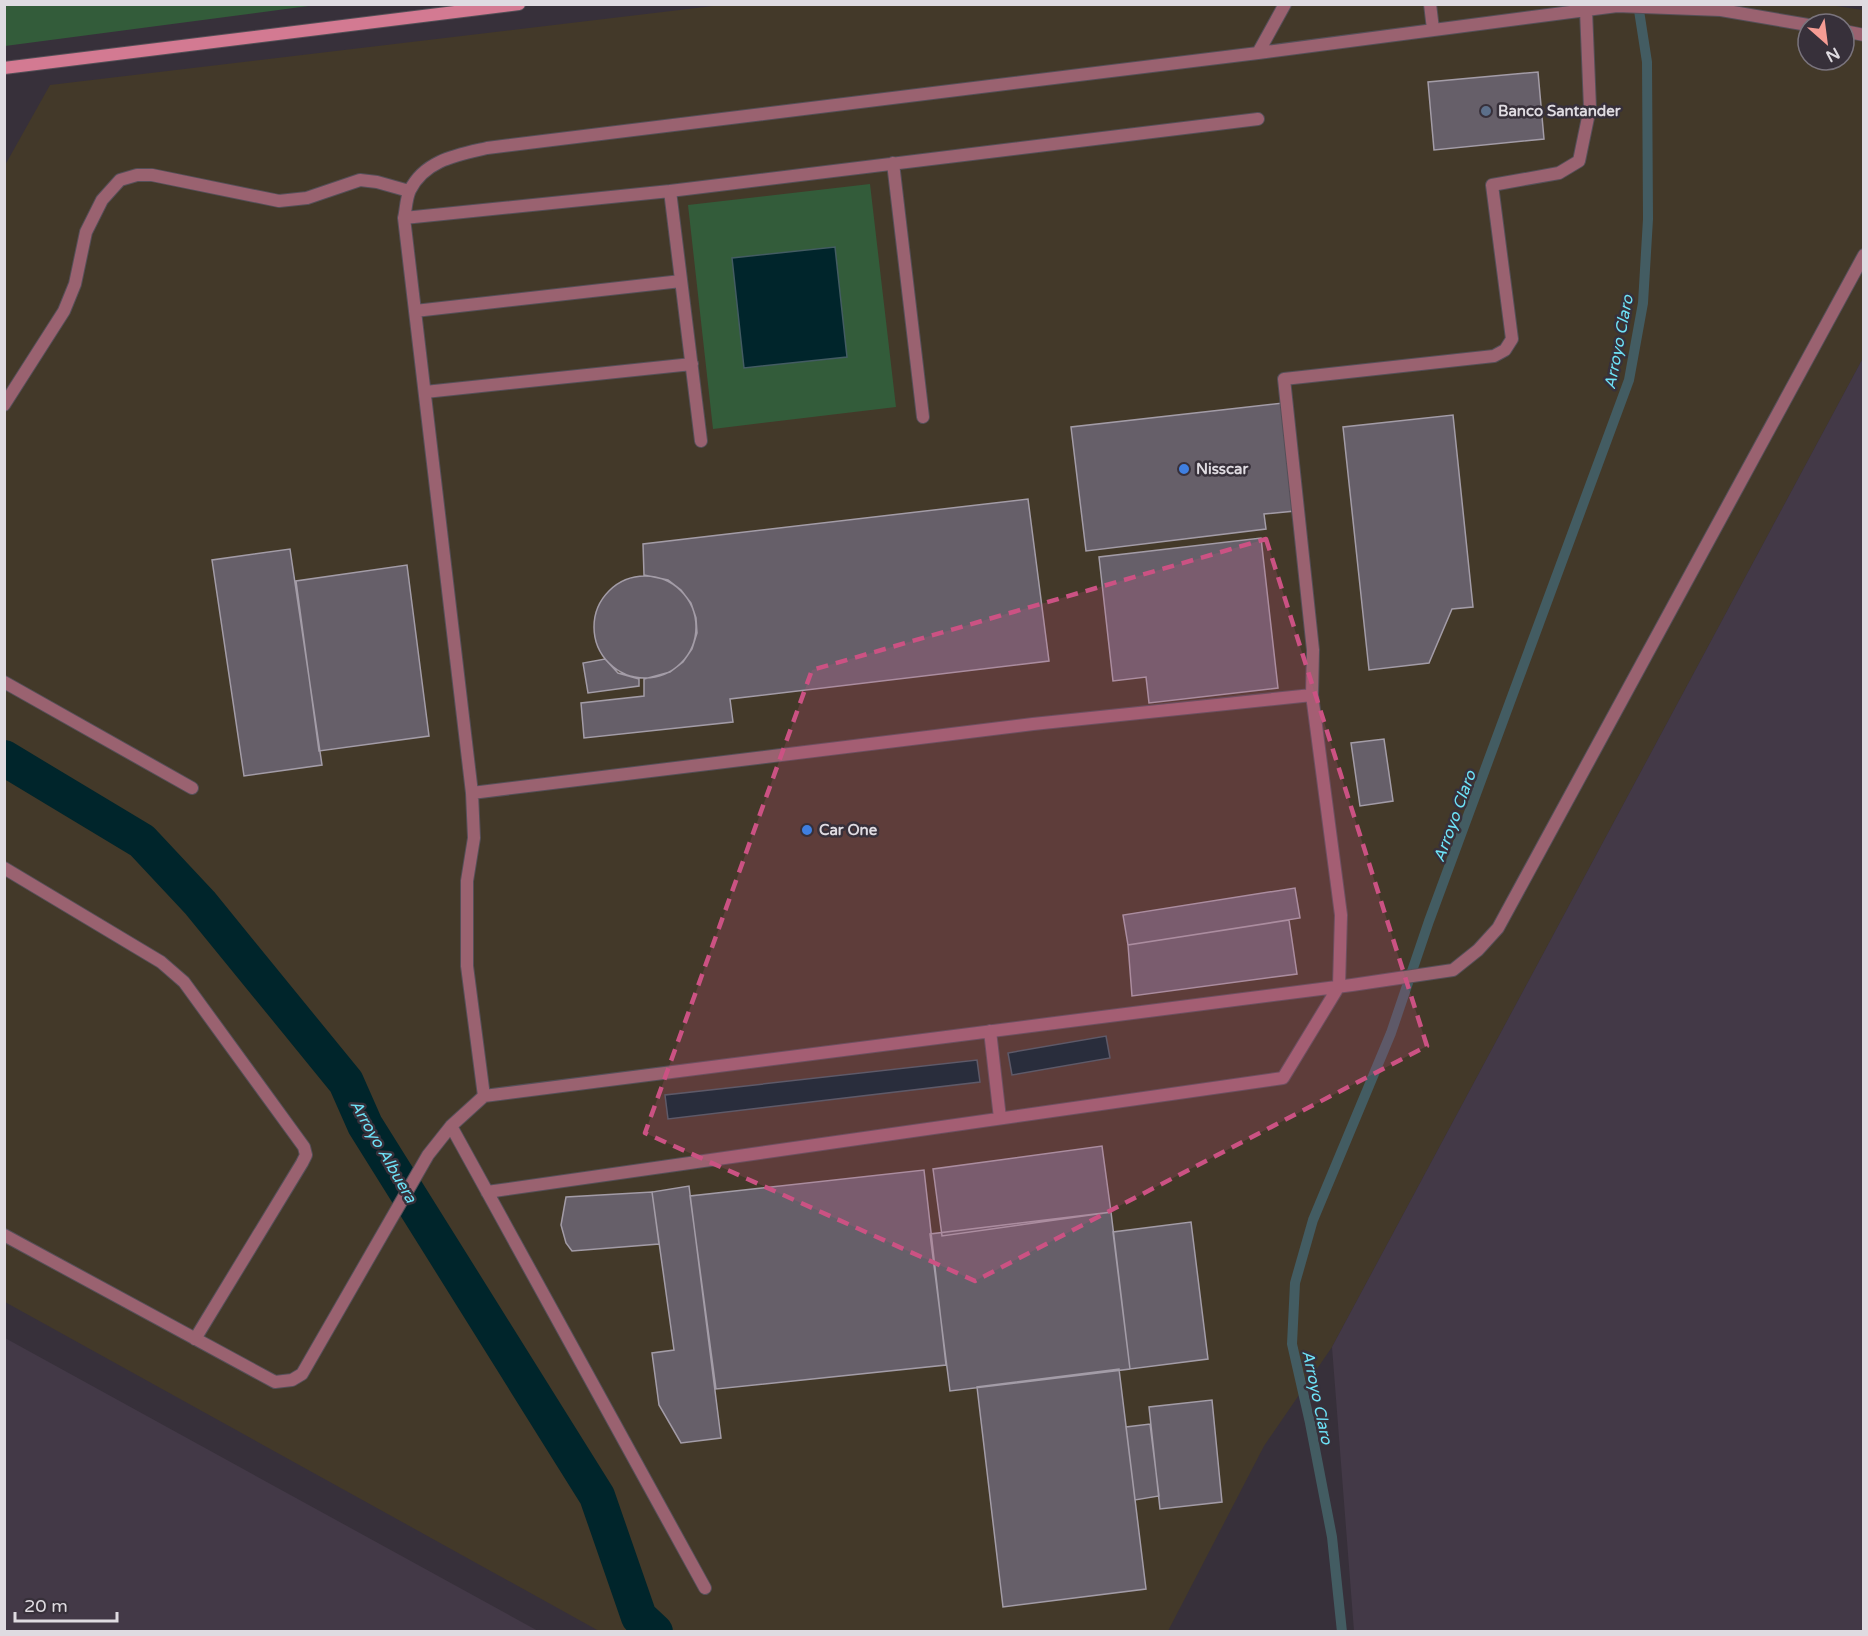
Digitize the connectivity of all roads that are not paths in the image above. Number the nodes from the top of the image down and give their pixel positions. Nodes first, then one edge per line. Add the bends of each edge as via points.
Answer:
1 (519, 4) edge
2 (1285, 4) edge
3 (1430, 4) edge
4 (1722, 7) edge
5 (1586, 10) junction
6 (1796, 22) edge
7 (1433, 29) junction
8 (1258, 53) junction
9 (4, 68) edge
10 (1258, 119) dead end
11 (893, 163) junction
12 (409, 191) junction
13 (670, 191) junction
14 (404, 219) junction
15 (1863, 255) edge
16 (681, 281) junction
17 (415, 311) junction
18 (692, 364) junction
19 (425, 392) junction
20 (4, 405) edge
21 (923, 417) dead end
22 (701, 441) dead end
23 (4, 682) edge
24 (1312, 695) junction
25 (192, 788) dead end
26 (472, 793) junction
27 (4, 868) edge
28 (1346, 986) junction
29 (990, 1031) junction
30 (484, 1096) junction
31 (1000, 1119) junction
32 (451, 1126) junction
33 (487, 1192) junction
34 (4, 1236) edge
35 (195, 1339) junction
36 (705, 1588) dead end

1 - 9 street
2 - 8 lane
3 - 7 lane
4 - 5 lane via 1617,6
4 - 6 lane
5 - 7 lane
5 - 24 lane via 1590,108 1579,161 1559,173 1492,185 1512,339 1505,350 1494,356 1284,380 1313,650
7 - 8 lane
8 - 12 lane via 488,148 427,168
10 - 11 lane
11 - 13 lane
11 - 21 lane
12 - 14 lane
12 - 20 lane via 360,180 307,198 279,201 152,175 120,180 102,200 86,232 75,284 64,311
13 - 14 lane
13 - 16 lane
14 - 17 lane
15 - 28 lane via 1498,927 1453,970
16 - 17 lane
16 - 18 lane
17 - 19 lane
18 - 19 lane
18 - 22 lane
19 - 26 lane
23 - 25 lane
24 - 26 lane via 1033,724
24 - 28 lane via 1341,915
26 - 30 lane via 474,838 467,881 467,966
27 - 35 lane via 161,962 184,982 304,1147 302,1163
28 - 29 lane
28 - 31 lane via 1283,1078
29 - 30 lane
29 - 31 lane
30 - 32 lane
31 - 33 lane
32 - 33 lane
32 - 35 lane via 428,1155 302,1374 276,1382
33 - 36 lane
34 - 35 lane

